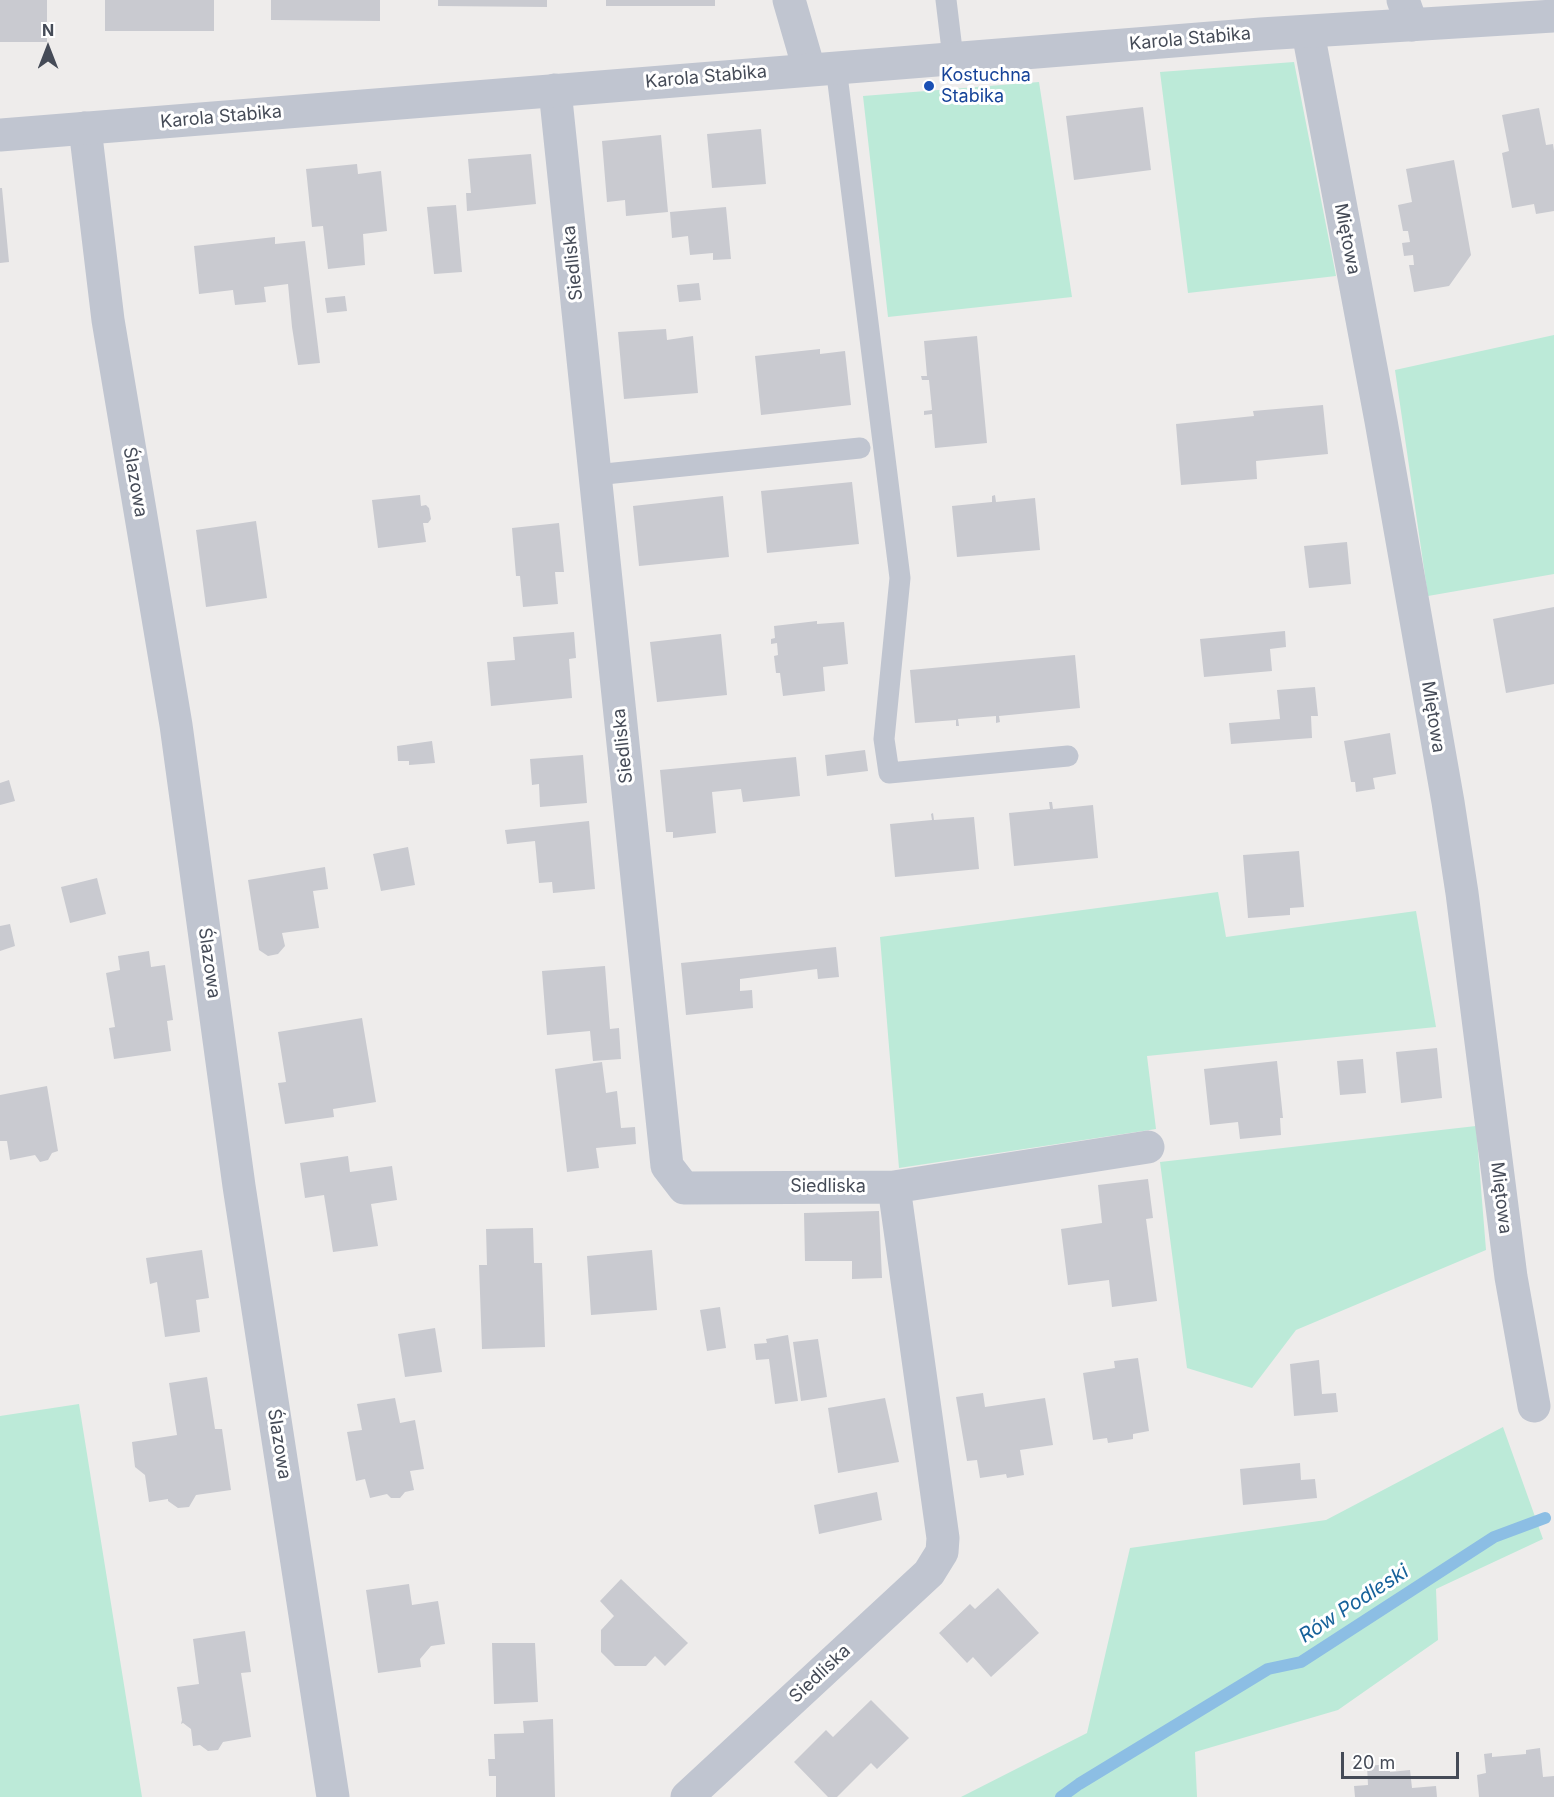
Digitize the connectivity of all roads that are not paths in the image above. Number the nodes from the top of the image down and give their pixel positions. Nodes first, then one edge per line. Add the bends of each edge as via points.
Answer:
1 (789, 0) edge
2 (946, 0) edge
3 (1408, 12) edge
4 (1554, 16) edge
5 (1308, 32) junction
6 (953, 58) junction
7 (823, 68) junction
8 (555, 90) junction
9 (85, 128) junction
10 (0, 135) edge
11 (860, 448) dead end
12 (595, 475) junction
13 (1068, 756) dead end
14 (1148, 1147) dead end
15 (894, 1187) junction
16 (1544, 1405) edge
17 (333, 1797) edge
18 (687, 1797) edge

1 - 7 street
2 - 6 lane
3 - 4 street, Karola Stabika
3 - 5 street, Karola Stabika
5 - 6 street, Karola Stabika
5 - 16 street, Miętowa via 1448,802 1511,1276
6 - 7 street, Karola Stabika
7 - 8 street, Karola Stabika
7 - 13 lane via 900,578 884,739 889,773
8 - 9 street, Karola Stabika
8 - 12 street, Siedliska
9 - 10 street, Karola Stabika
9 - 17 street, Ślazowa via 108,320 176,725 239,1186
11 - 12 lane
12 - 15 street, Siedliska via 667,1166 684,1188
14 - 15 street, Siedliska
15 - 18 street, Siedliska via 942,1552 929,1573

